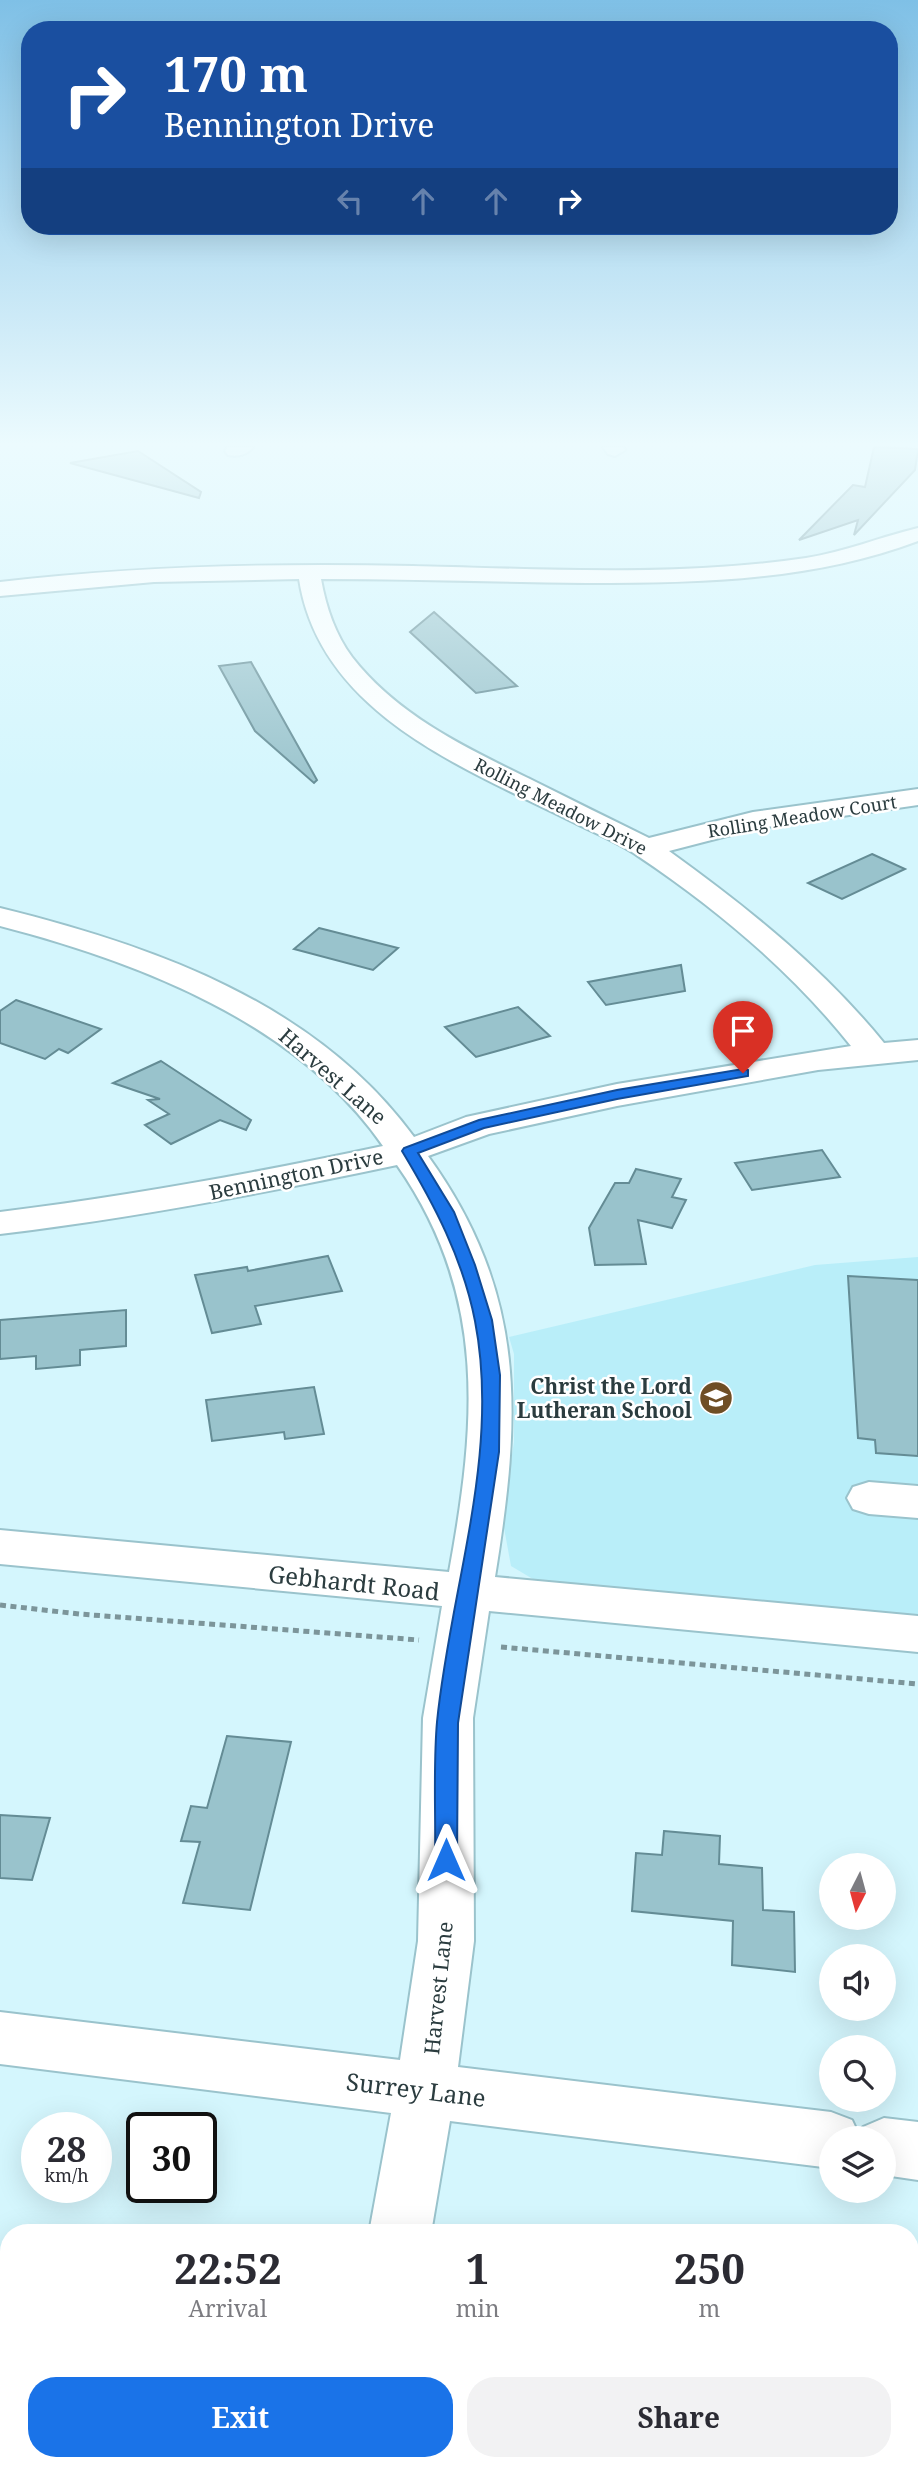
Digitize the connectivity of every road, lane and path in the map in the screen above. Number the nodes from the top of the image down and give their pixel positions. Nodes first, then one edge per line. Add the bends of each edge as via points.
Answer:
1 (807, 562) edge
2 (309, 572) junction
3 (0, 589) edge
4 (918, 797) edge
5 (646, 848) junction
6 (0, 917) edge
7 (918, 1050) edge
8 (875, 1054) junction
9 (410, 1151) junction
10 (0, 1223) edge
11 (869, 1498) dead end
12 (918, 1502) edge
13 (0, 1547) edge
14 (468, 1593) junction
15 (918, 1634) edge
16 (0, 2038) edge
17 (426, 2090) junction
18 (819, 2139) edge
19 (896, 2148) edge
20 (918, 2151) edge
21 (402, 2224) edge

1 - 2 street via 720,573
2 - 3 street via 178,574
2 - 5 street, Rolling Meadow Drive via 325,634 371,694 452,750
4 - 5 street, Rolling Meadow Court via 753,821
5 - 8 street, Rolling Meadow Drive via 784,957 839,1009
6 - 9 street, Harvest Lane via 127,953 184,974 237,1002 313,1053 385,1120
7 - 8 street, Bennington Drive
8 - 9 street, Bennington Drive via 604,1097 479,1125
9 - 10 street, Bennington Drive via 215,1191
9 - 14 street, Harvest Lane via 447,1212 484,1320 491,1375 490,1452
11 - 12 street
13 - 14 street, Gebhardt Road
14 - 15 street, Gebhardt Road
14 - 17 street, Harvest Lane via 447,1723 446,1943
16 - 17 street, Surrey Lane
17 - 18 street, Surrey Lane
17 - 21 street, Harvest Lane
19 - 20 street

